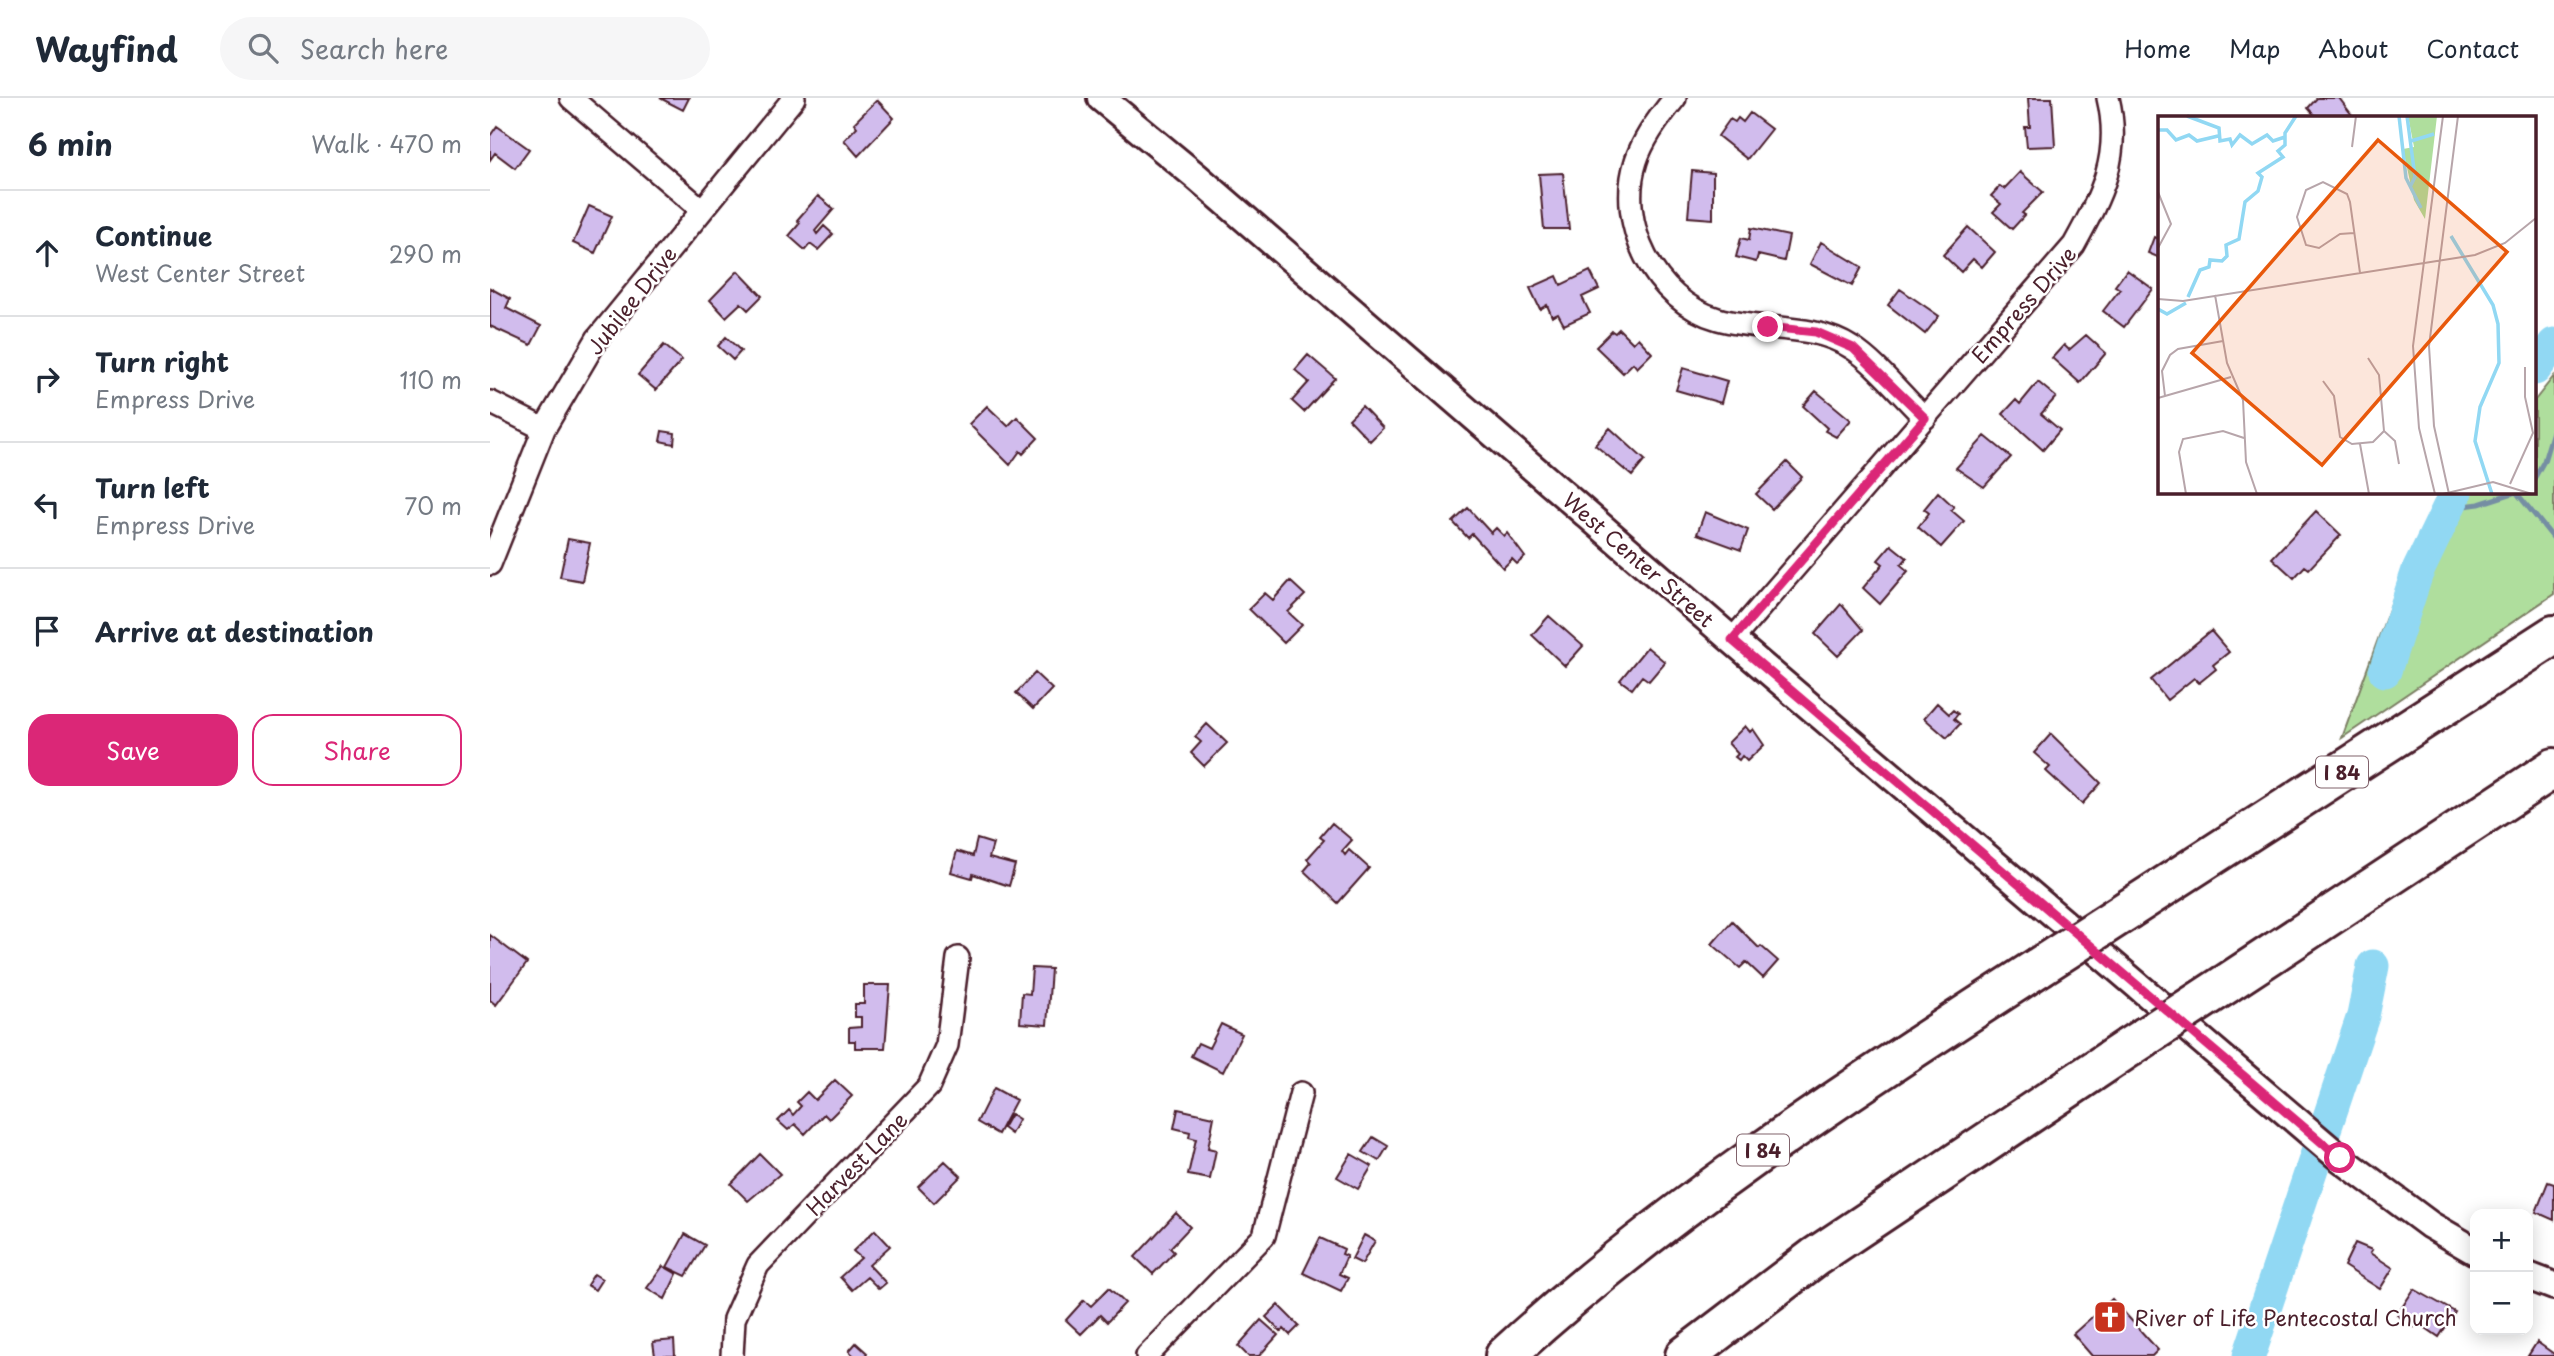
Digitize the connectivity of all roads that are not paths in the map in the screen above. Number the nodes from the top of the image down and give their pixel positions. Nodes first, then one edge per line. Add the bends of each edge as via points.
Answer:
1 (571, 98) edge
2 (794, 98) edge
3 (1101, 98) edge
4 (1675, 98) edge
5 (2108, 98) edge
6 (702, 210) junction
7 (490, 402) edge
8 (1925, 418) junction
9 (544, 429) junction
10 (490, 564) edge
11 (2554, 635) edge
12 (1732, 640) junction
13 (2554, 768) edge
14 (958, 958) dead end
15 (1301, 1093) dead end
16 (2470, 1248) edge
17 (2533, 1278) edge
18 (2554, 1286) edge
19 (732, 1356) edge
20 (1147, 1356) edge
21 (1505, 1356) edge
22 (1685, 1356) edge

1 - 6 street
2 - 6 street, Jubilee Drive
3 - 12 street, West Center Street
4 - 8 street via 1636,161 1630,207 1643,257 1676,297 1716,319 1816,332 1853,348
5 - 8 street, Empress Drive via 2114,122 2105,188 2074,245
6 - 9 street, Jubilee Drive via 597,339
7 - 9 street
8 - 12 street, Empress Drive
9 - 10 street, Jubilee Drive
11 - 21 highway, I 84, bridge via 1745,1163 1595,1279
12 - 16 street, West Center Street via 2340,1158 2419,1217
13 - 22 highway, bridge via 1815,1257
14 - 19 street, Harvest Lane via 947,1045 929,1086 758,1265 734,1319
15 - 20 street via 1264,1236
17 - 18 street

